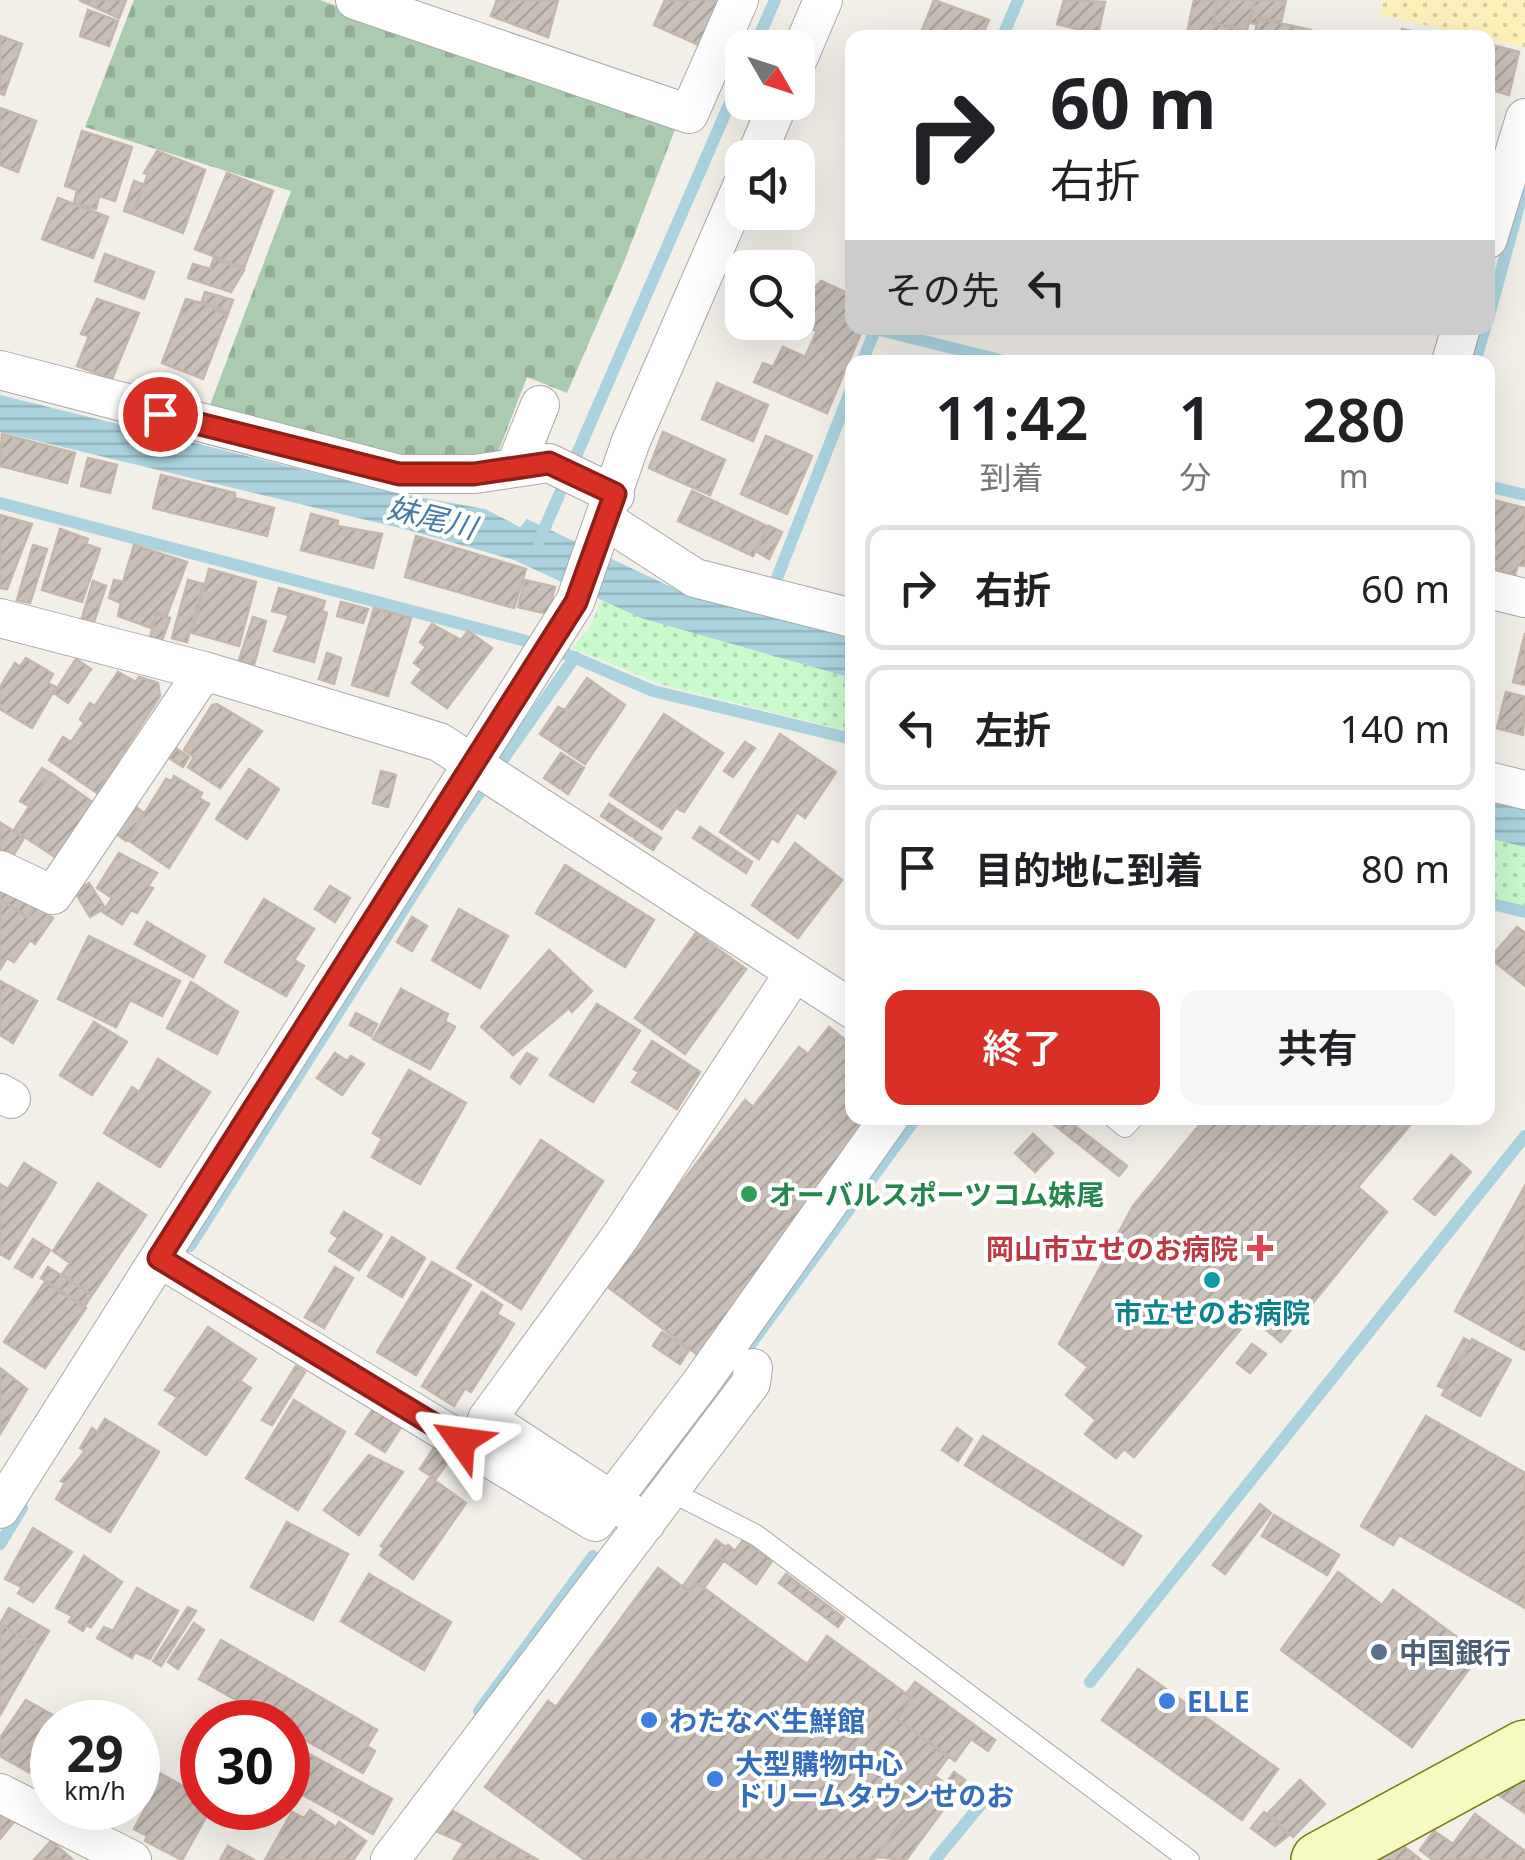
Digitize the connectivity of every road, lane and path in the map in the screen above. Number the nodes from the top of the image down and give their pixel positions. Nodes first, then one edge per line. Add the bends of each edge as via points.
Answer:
1 (355, 0) edge
2 (738, 0) edge
3 (823, 0) edge
4 (810, 30) edge
5 (1525, 118) edge
6 (1517, 174) edge
7 (1495, 223) edge
8 (725, 225) edge
9 (0, 370) edge
10 (540, 405) dead end
11 (532, 465) junction
12 (603, 512) junction
13 (1495, 591) edge
14 (1525, 598) edge
15 (845, 616) edge
16 (5, 630) edge
17 (204, 671) junction
18 (485, 771) junction
19 (1495, 783) edge
20 (1525, 790) edge
21 (0, 870) edge
22 (794, 973) junction
23 (845, 1005) edge
24 (885, 1125) edge
25 (159, 1258) junction
26 (753, 1368) dead end
27 (716, 1396) junction
28 (670, 1491) junction
29 (2, 1500) edge
30 (604, 1511) junction
31 (637, 1534) junction
32 (1525, 1748) edge
33 (0, 1794) edge
34 (132, 1860) edge
35 (390, 1860) edge
36 (1190, 1860) edge
37 (1319, 1860) edge

1 - 2 street via 690,114
3 - 4 street
5 - 6 street
6 - 7 street
8 - 12 street
9 - 11 street via 399,474 474,474
10 - 11 street
11 - 12 street
12 - 15 street via 695,578
12 - 18 street via 581,587
13 - 14 street
16 - 17 street
17 - 18 street via 439,742
17 - 21 street via 52,896
18 - 22 street
18 - 25 street
19 - 20 street
22 - 23 street
22 - 30 street via 620,1237 487,1419
24 - 27 street
25 - 29 street
25 - 30 street
26 - 27 street via 751,1383
27 - 28 street
27 - 30 street
28 - 31 street
28 - 36 lane via 756,1535
30 - 31 street
31 - 35 street
32 - 37 main road
33 - 34 street

